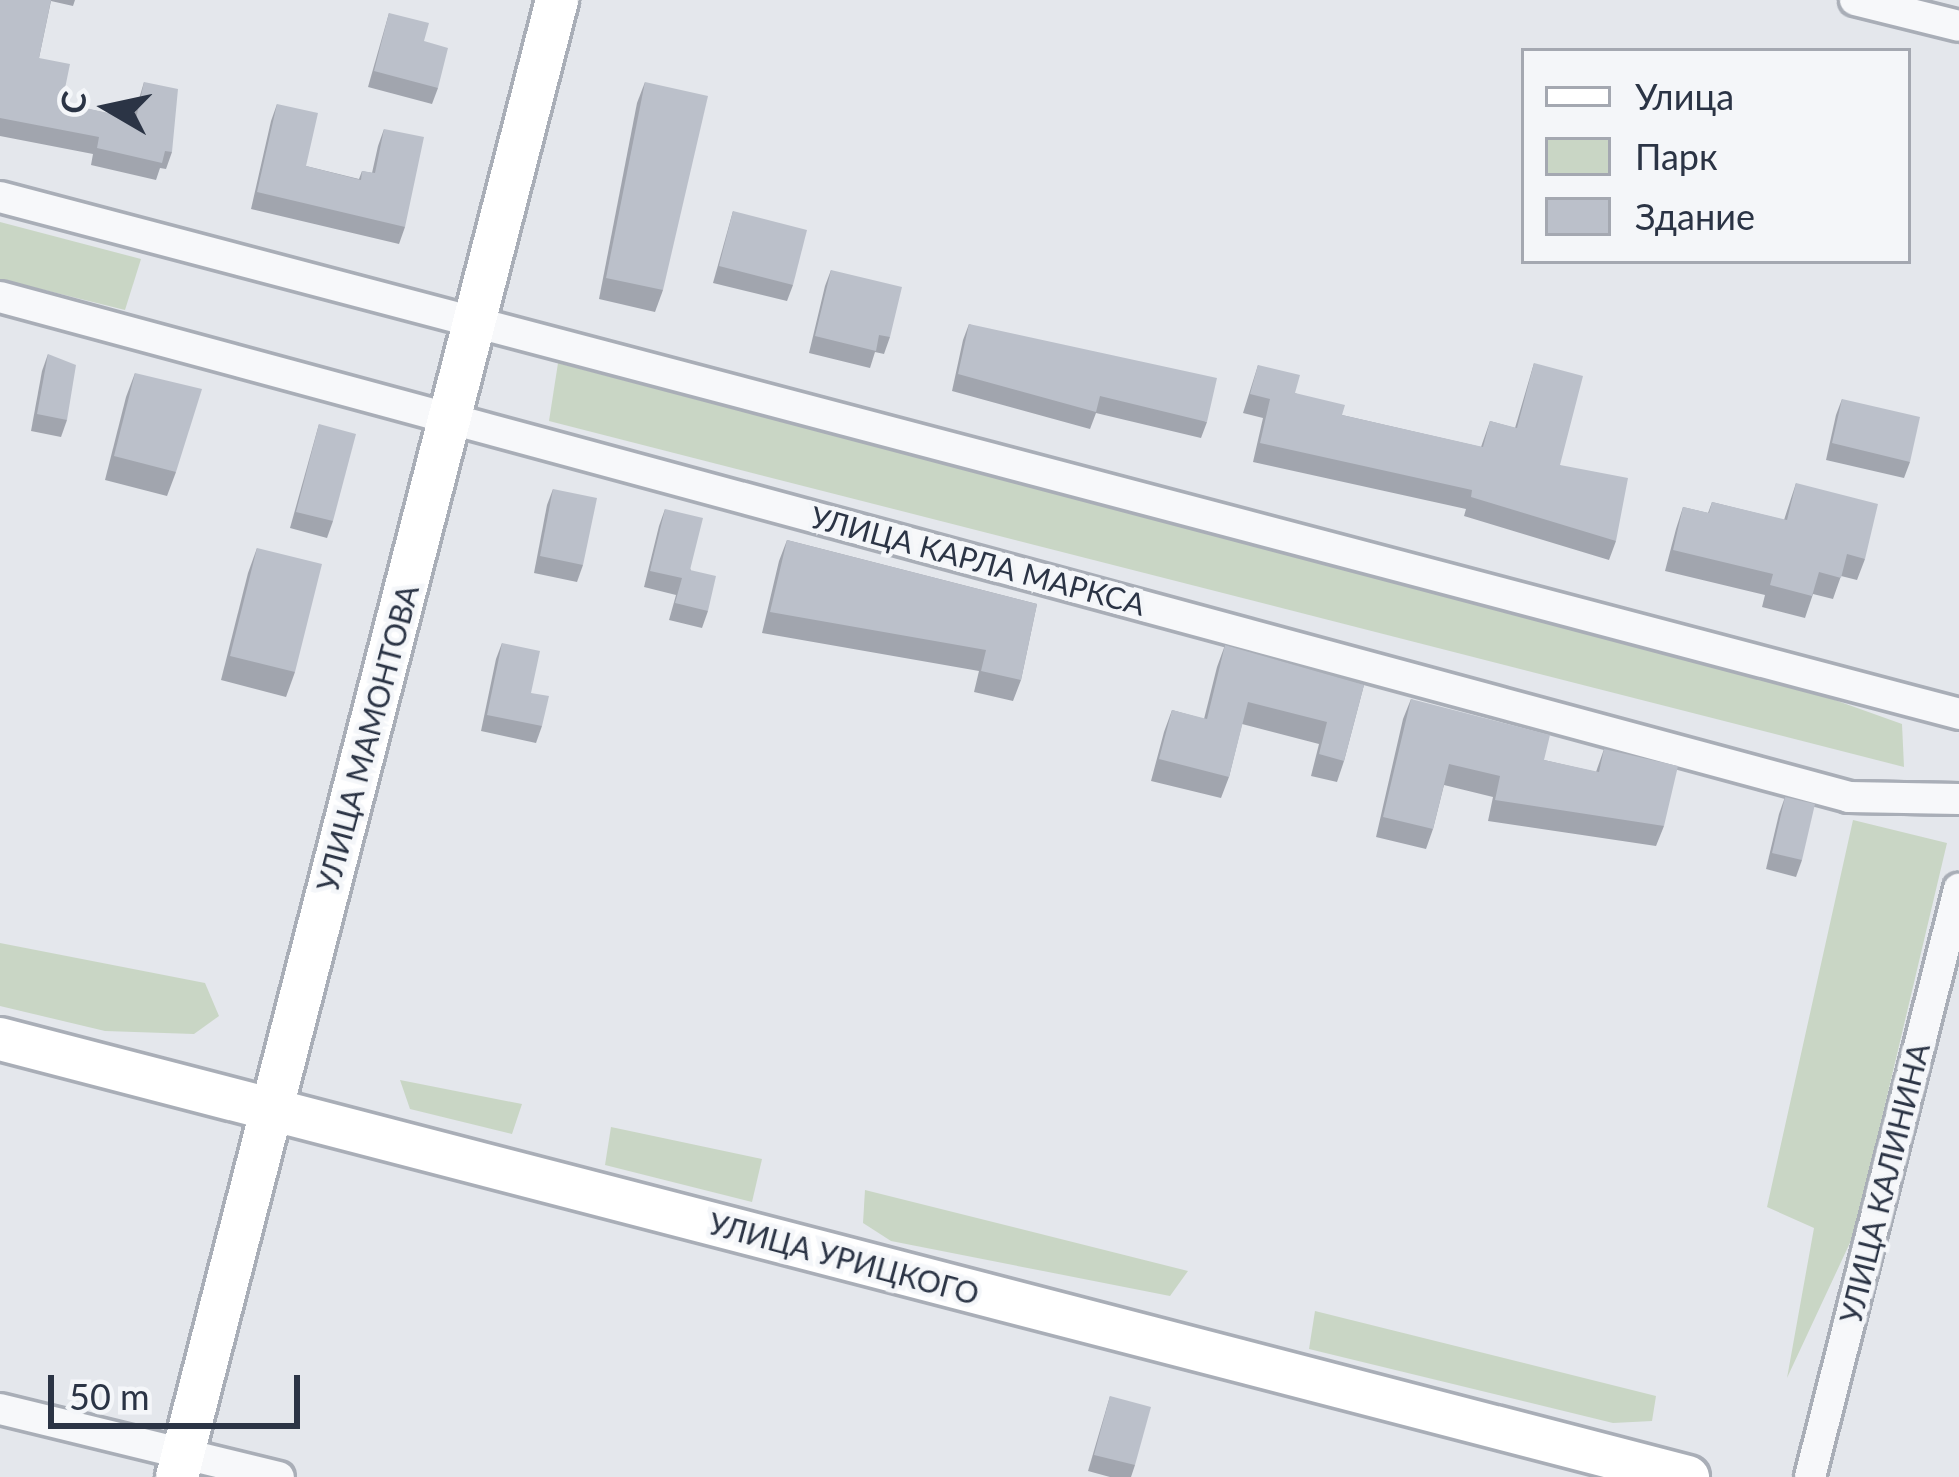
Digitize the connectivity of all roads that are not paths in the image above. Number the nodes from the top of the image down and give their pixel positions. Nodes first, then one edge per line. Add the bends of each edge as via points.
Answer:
1 (557, 0) edge
2 (1855, 0) edge
3 (1959, 26) edge
4 (0, 197) edge
5 (0, 297) edge
6 (478, 318) junction
7 (451, 417) junction
8 (1959, 714) edge
9 (1959, 799) edge
10 (1959, 889) edge
11 (0, 1039) edge
12 (271, 1110) junction
13 (0, 1408) edge
14 (180, 1465) edge
15 (279, 1477) edge
16 (1688, 1477) edge
17 (1810, 1477) edge

1 - 6 street, УЛИЦА МАМОНТОВА
2 - 3 street
4 - 6 street
5 - 7 street, УЛИЦА КАРЛА МАРКСА
6 - 7 street, УЛИЦА МАМОНТОВА
6 - 8 street
7 - 9 street, УЛИЦА КАРЛА МАРКСА via 1849,797
7 - 12 street, УЛИЦА МАМОНТОВА
10 - 17 street, УЛИЦА КАЛИНИНА
11 - 12 street, УЛИЦА УРИЦКОГО
12 - 14 street, УЛИЦА МАМОНТОВА
12 - 16 street, УЛИЦА УРИЦКОГО
13 - 14 street
14 - 15 street

